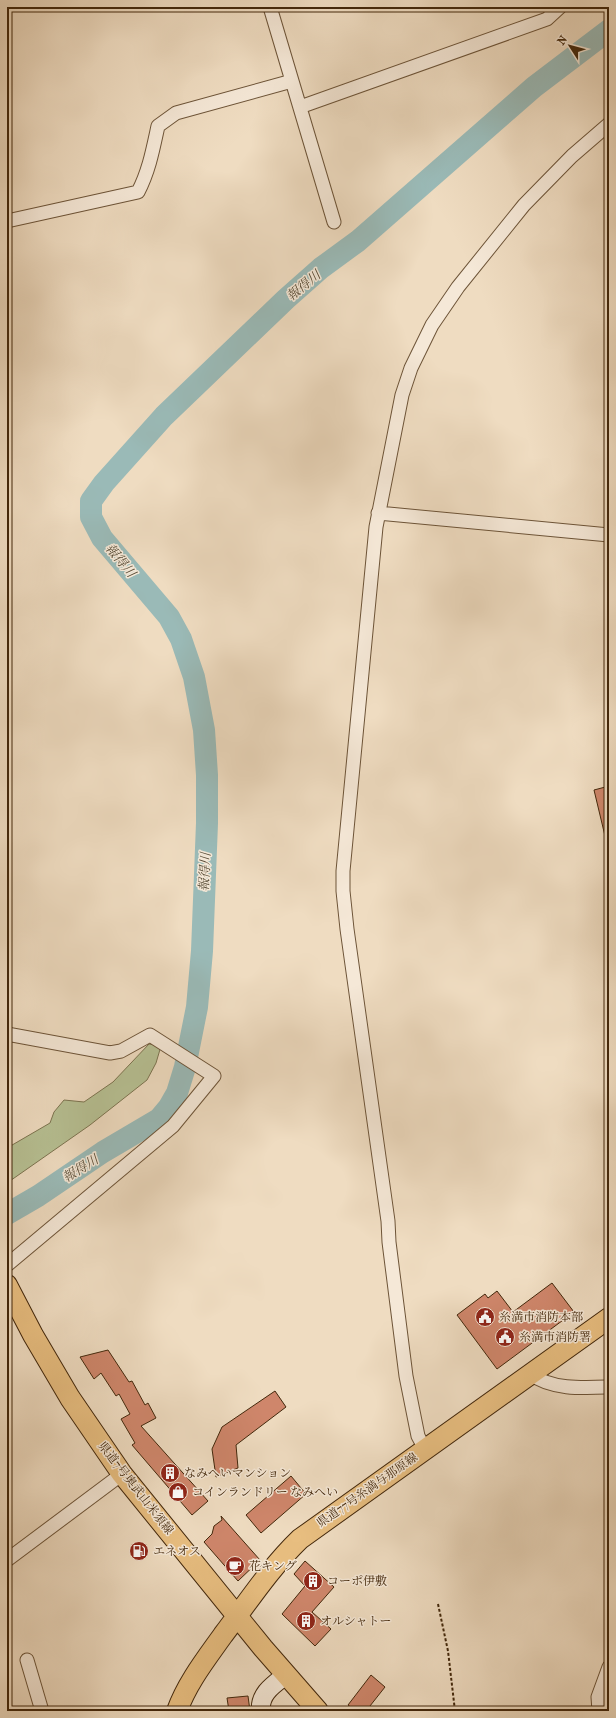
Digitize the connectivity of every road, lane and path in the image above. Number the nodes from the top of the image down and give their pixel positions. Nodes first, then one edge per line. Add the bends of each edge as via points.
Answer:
1 (270, 7) edge
2 (560, 7) edge
3 (292, 81) junction
4 (300, 107) junction
5 (609, 124) edge
6 (7, 221) edge
7 (334, 222) dead end
8 (378, 513) junction
9 (609, 535) edge
10 (7, 1034) edge
11 (7, 1265) edge
12 (7, 1284) edge
13 (609, 1318) edge
14 (531, 1374) junction
15 (609, 1387) edge
16 (425, 1449) junction
17 (122, 1474) junction
18 (7, 1560) edge
19 (438, 1604) dead end
20 (237, 1615) junction
21 (27, 1660) dead end
22 (609, 1667) edge
23 (286, 1675) junction
24 (42, 1711) edge
25 (177, 1711) edge
26 (261, 1711) edge
27 (318, 1711) edge
28 (455, 1711) edge
29 (599, 1711) edge

1 - 3 street
2 - 4 street via 547,19
3 - 4 street
3 - 6 street via 176,113 158,126 151,160 138,192
4 - 7 street
5 - 8 street via 572,156 524,205 432,325 411,368 402,394
8 - 9 street
8 - 16 street via 346,836 343,891 388,1221 405,1369 418,1436
10 - 11 street via 110,1053 121,1051 150,1035 214,1076 173,1126
12 - 17 main road, 県道7号奥武山米須線 via 70,1398
13 - 14 main road, 県道77号糸満与那原線
14 - 15 street via 538,1380 552,1385
14 - 16 main road, 県道77号糸満与那原線
16 - 20 main road, 県道77号糸満与那原線 via 300,1539 260,1584
17 - 18 street
17 - 20 main road, 県道7号奥武山米須線
19 - 28 path via 448,1651
20 - 23 main road, 県道7号奥武山米須線
20 - 25 main road, 県道77号糸満与那原線 via 190,1682
21 - 24 street
22 - 29 street via 598,1697
23 - 26 street via 262,1696
23 - 27 main road, 県道7号奥武山米須線

